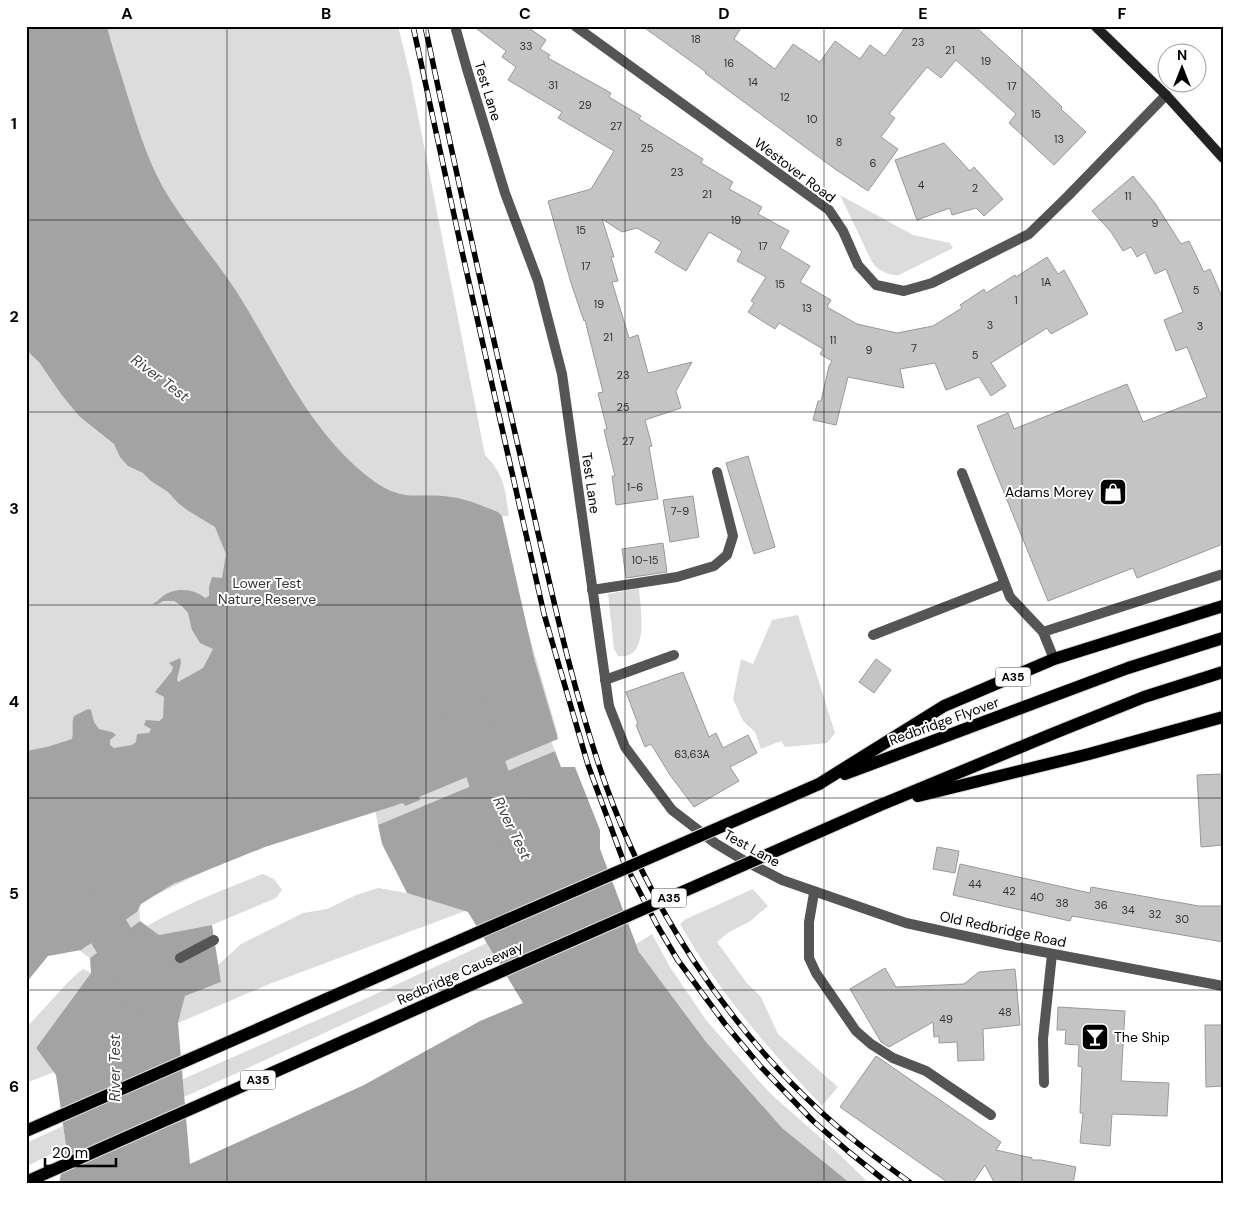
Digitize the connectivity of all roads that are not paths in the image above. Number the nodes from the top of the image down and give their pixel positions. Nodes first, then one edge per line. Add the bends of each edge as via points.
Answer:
1 (455, 26) edge
2 (575, 26) edge
3 (1095, 26) edge
4 (1166, 95) junction
5 (1223, 158) edge
6 (716, 472) dead end
7 (962, 473) dead end
8 (1223, 574) edge
9 (1004, 584) junction
10 (592, 590) junction
11 (1223, 606) edge
12 (1043, 632) junction
13 (873, 635) dead end
14 (1223, 638) edge
15 (674, 655) dead end
16 (1054, 659) junction
17 (1223, 672) edge
18 (605, 680) junction
19 (1223, 717) edge
20 (819, 784) junction
21 (878, 806) junction
22 (782, 880) joint
23 (814, 893) junction
24 (214, 940) dead end
25 (1052, 954) junction
26 (180, 958) dead end
27 (1223, 986) edge
28 (1044, 1083) dead end
29 (992, 1115) dead end
30 (57, 1117) junction
31 (26, 1127) edge
32 (26, 1131) edge
33 (56, 1169) junction
34 (26, 1182) edge
35 (31, 1184) edge

1 - 10 street, Test Lane via 505,193 538,281 562,374
2 - 4 street, Westover Road via 829,210 843,230 858,265 876,285 904,291 932,283 1029,234
3 - 4 street
4 - 5 street
6 - 10 street via 734,536 728,555 714,566 677,576
7 - 9 street
8 - 12 street
9 - 12 street via 1010,597
9 - 13 street
10 - 18 street, Test Lane
11 - 16 main road, A35
12 - 16 street
14 - 20 main road, Redbridge Flyover / A35 via 1128,668
15 - 18 street
16 - 20 main road, A35 via 944,706
17 - 21 main road, A35 via 1144,697
18 - 22 street, Test Lane via 609,706 626,747 672,810 714,843
19 - 21 main road, A35
20 - 30 main road, A35, bridge
21 - 33 main road, Redbridge Causeway / A35, bridge
22 - 23 street, Old Redbridge Road
23 - 25 street, Old Redbridge Road via 906,922
23 - 29 street via 809,922 809,958 856,1031 893,1058 926,1071
24 - 26 street
25 - 27 street, Old Redbridge Road
25 - 28 street via 1043,1039
30 - 31 main road
30 - 32 main road, A35
33 - 34 main road, A35
33 - 35 main road

